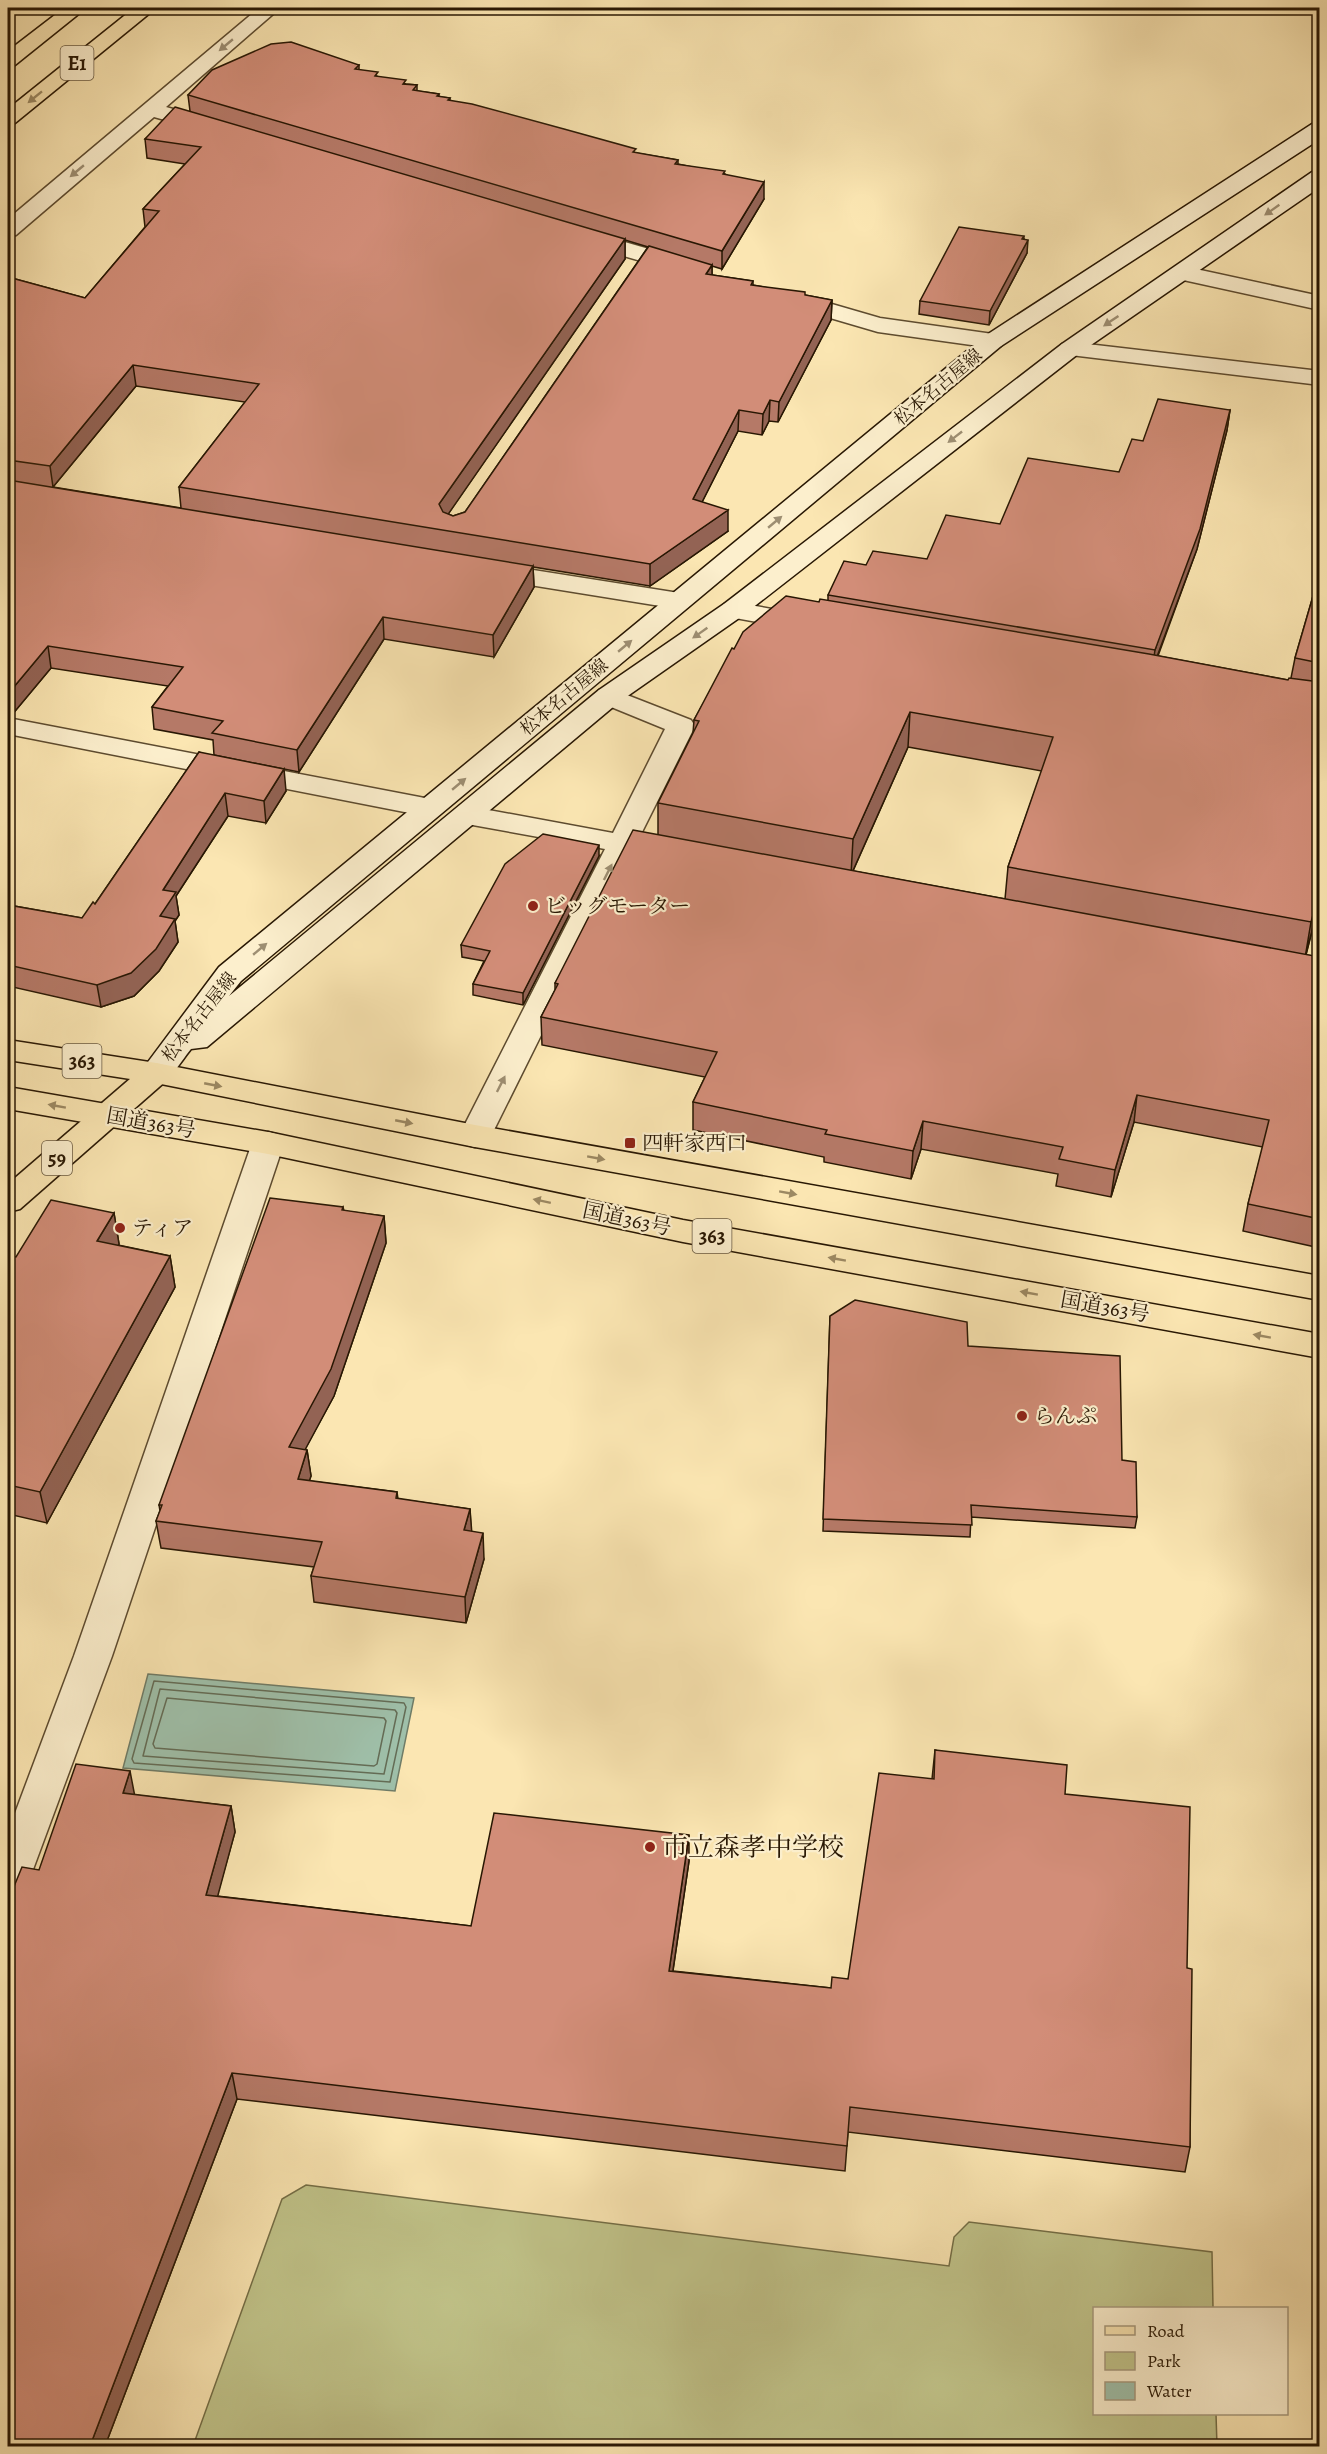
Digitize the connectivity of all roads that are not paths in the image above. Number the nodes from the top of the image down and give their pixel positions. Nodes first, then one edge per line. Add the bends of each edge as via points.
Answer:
1 (76, 8) edge
2 (146, 8) edge
3 (270, 8) edge
4 (8, 61) edge
5 (150, 109) junction
6 (8, 119) edge
7 (1320, 129) edge
8 (230, 133) edge
9 (1320, 177) edge
10 (8, 230) edge
11 (567, 232) edge
12 (1182, 273) junction
13 (710, 275) edge
14 (766, 291) edge
15 (1320, 303) edge
16 (993, 341) junction
17 (1070, 349) junction
18 (1320, 378) edge
19 (468, 568) edge
20 (679, 601) junction
21 (733, 610) junction
22 (827, 626) edge
23 (609, 696) junction
24 (8, 726) edge
25 (430, 808) junction
26 (467, 815) junction
27 (622, 844) junction
28 (692, 856) edge
29 (8, 1050) edge
30 (156, 1073) junction
31 (8, 1098) edge
32 (106, 1114) junction
33 (475, 1136) junction
34 (268, 1143) junction
35 (8, 1201) edge
36 (1320, 1288) edge
37 (1320, 1346) edge
38 (8, 1883) edge

1 - 4 main road, E1
2 -> 6 main road, E1
3 -> 5 main road
5 - 8 main road
5 -> 10 main road
7 - 16 main road, 松本名古屋線
9 -> 12 main road, 松本名古屋線
11 - 13 main road via 637,264
12 - 15 main road
12 -> 17 main road, 松本名古屋線
14 - 16 main road via 878,325
20 -> 16 main road, 松本名古屋線
17 - 18 main road
17 -> 21 main road, 松本名古屋線
19 - 20 main road
25 -> 20 main road, 松本名古屋線
21 - 22 main road
21 -> 23 main road, 松本名古屋線
23 - 26 main road, 松本名古屋線
23 - 27 main road via 681,726
24 - 25 main road
30 -> 25 main road, 松本名古屋線 via 230,974
26 - 27 main road
26 - 30 main road, 松本名古屋線
27 - 28 main road
33 -> 27 main road
29 - 30 main road, 363
30 - 32 main road, 59
30 -> 33 main road, 363
32 -> 31 main road, 国道363号 / 363
32 - 34 main road, 国道363号 / 363
32 - 35 main road, 59
33 -> 36 main road, 363
37 -> 34 main road, 国道363号 / 363 via 683,1231
34 - 38 main road via 93,1656

